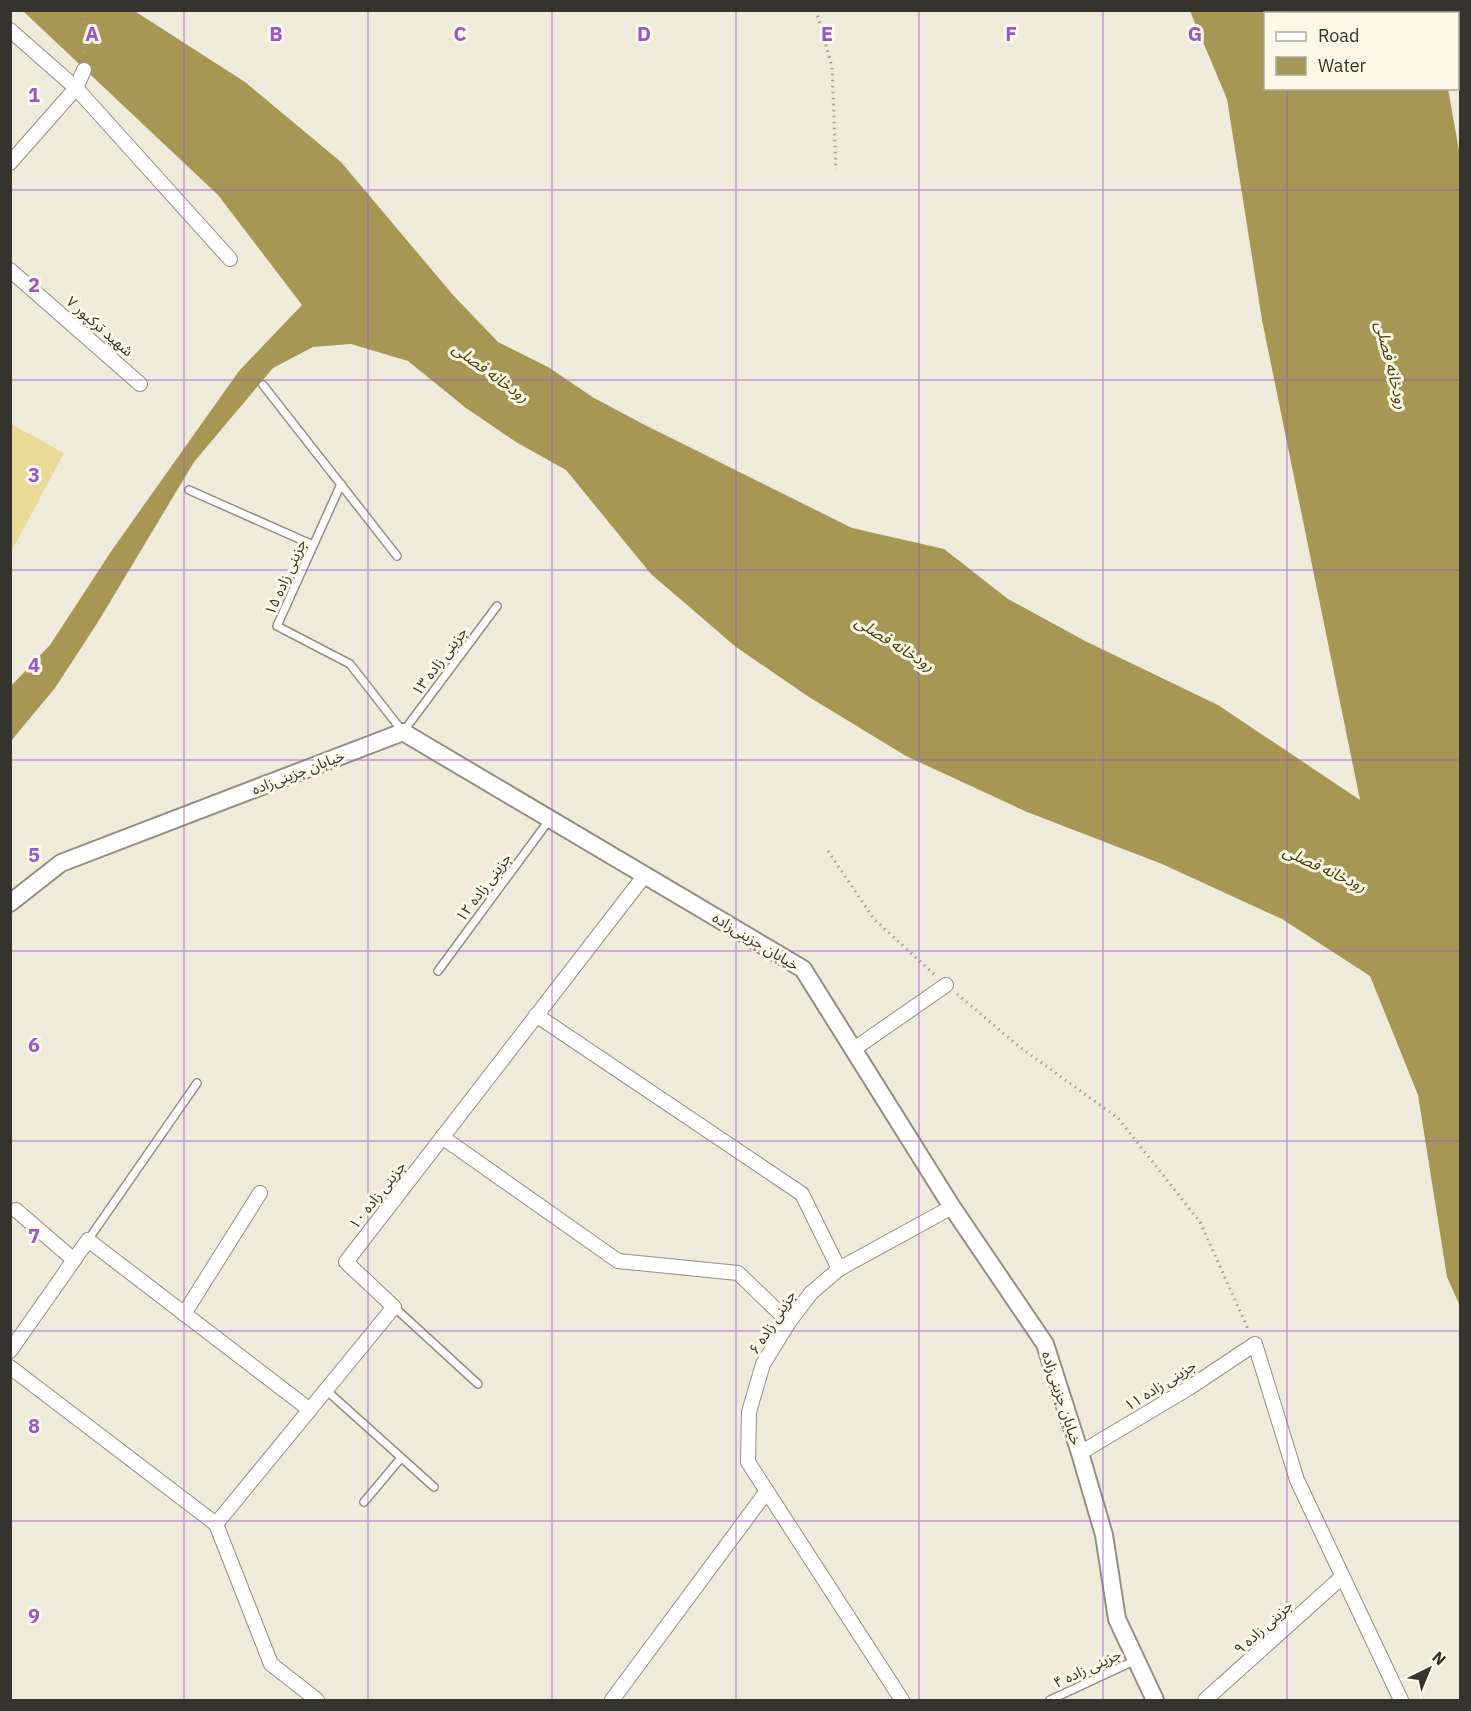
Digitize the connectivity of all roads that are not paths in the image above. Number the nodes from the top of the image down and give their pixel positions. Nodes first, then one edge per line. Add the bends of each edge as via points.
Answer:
1 (10, 30) edge
2 (84, 70) road end
3 (76, 88) junction
4 (10, 163) edge
5 (230, 259) dead end
6 (10, 270) edge
7 (140, 384) dead end
8 (263, 385) dead end
9 (341, 484) junction
10 (189, 490) dead end
11 (313, 544) junction
12 (397, 556) dead end
13 (497, 606) dead end
14 (403, 732) junction
15 (550, 819) junction
16 (645, 875) junction
17 (10, 903) edge
18 (438, 970) dead end
19 (946, 985) road end
20 (536, 1016) junction
21 (854, 1049) junction
22 (197, 1083) dead end
23 (442, 1137) junction
24 (261, 1193) dead end
25 (952, 1207) junction
26 (16, 1210) dead end
27 (88, 1240) junction
28 (74, 1260) junction
29 (839, 1269) junction
30 (394, 1307) junction
31 (184, 1314) junction
32 (789, 1322) junction
33 (10, 1351) edge
34 (10, 1367) edge
35 (478, 1384) dead end
36 (326, 1390) junction
37 (310, 1410) junction
38 (1080, 1453) junction
39 (402, 1458) junction
40 (434, 1487) dead end
41 (767, 1491) junction
42 (364, 1502) dead end
43 (216, 1524) junction
44 (1342, 1577) junction
45 (1137, 1660) junction
46 (317, 1701) edge
47 (612, 1701) edge
48 (902, 1701) edge
49 (1050, 1701) edge
50 (1155, 1701) edge
51 (1205, 1701) edge
52 (1401, 1701) edge

1 - 3 street
2 - 3 street
3 - 4 street
3 - 5 street
6 - 7 street, شهید ترکپور ۷
8 - 9 lane
9 - 11 lane, جزینی زاده ۱۵
9 - 12 lane
10 - 11 lane
11 - 14 lane, جزینی زاده ۱۵ via 277,626 350,664
13 - 14 lane, جزینی زاده ۱۳
14 - 15 street, خیابان جزینی‌زاده
14 - 17 street, خیابان جزینی‌زاده via 61,863
15 - 16 street, خیابان جزینی‌زاده
15 - 18 lane, جزینی زاده ۱۲
16 - 20 street, جزینی زاده ۱۰
16 - 21 street, خیابان جزینی‌زاده via 803,969
19 - 21 street
20 - 23 street, جزینی زاده ۱۰
20 - 29 street via 802,1194
21 - 25 street, خیابان جزینی‌زاده
22 - 27 lane
23 - 30 street, جزینی زاده ۱۰ via 346,1262
23 - 32 street via 618,1261 738,1273
24 - 31 street
25 - 29 street, جزینی زاده ۶
25 - 38 street, خیابان جزینی‌زاده via 1045,1344
26 - 28 street
27 - 28 street
27 - 31 street
28 - 33 street
29 - 32 street, جزینی زاده ۶ via 811,1293
30 - 35 lane
30 - 36 street
31 - 37 street
32 - 41 street, جزینی زاده ۶ via 763,1364 749,1412 748,1462
34 - 43 street
36 - 37 street
36 - 39 lane
37 - 43 street
38 - 44 street, جزینی زاده ۱۱ via 1255,1344 1297,1480
38 - 45 street, خیابان جزینی‌زاده via 1104,1535 1117,1619
39 - 40 lane
39 - 42 lane
41 - 47 street
41 - 48 street, جزینی زاده ۶
43 - 46 street via 272,1664
44 - 51 street, جزینی زاده ۹
44 - 52 street
45 - 49 lane, جزینی زاده ۴
45 - 50 street, خیابان جزینی‌زاده

